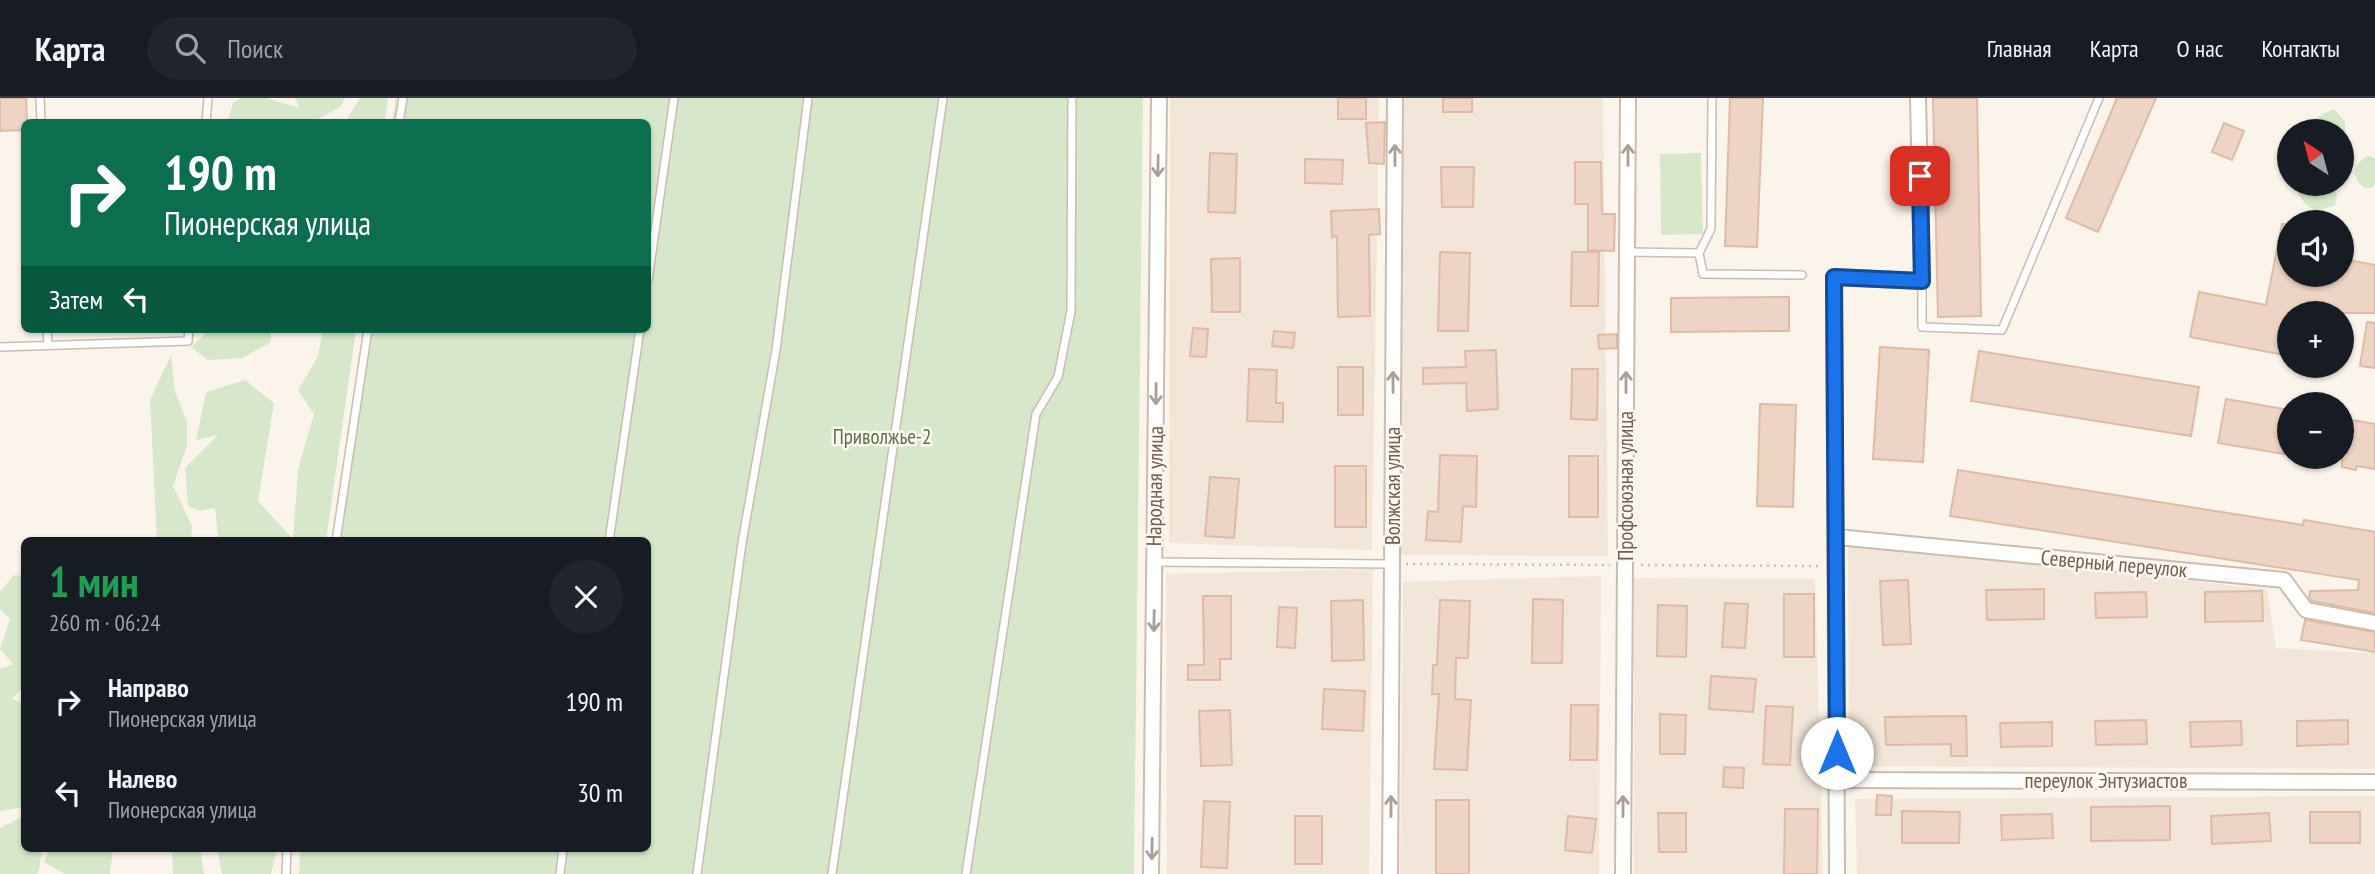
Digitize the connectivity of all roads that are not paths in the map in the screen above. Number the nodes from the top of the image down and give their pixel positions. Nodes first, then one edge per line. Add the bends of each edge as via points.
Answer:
1 (40, 98) edge
2 (403, 98) edge
3 (674, 98) edge
4 (808, 98) edge
5 (943, 98) edge
6 (1072, 98) edge
7 (1159, 98) edge
8 (1395, 98) edge
9 (1628, 98) edge
10 (1712, 98) edge
11 (1918, 98) edge
12 (2099, 98) edge
13 (208, 99) edge
14 (41, 119) edge
15 (206, 119) edge
16 (400, 119) edge
17 (1627, 252) junction
18 (1699, 253) junction
19 (651, 259) edge
20 (1802, 275) dead end
21 (1922, 281) junction
22 (47, 333) edge
23 (189, 333) edge
24 (367, 333) edge
25 (639, 333) edge
26 (48, 345) junction
27 (0, 347) edge
28 (337, 537) edge
29 (610, 537) edge
30 (1837, 537) junction
31 (1154, 562) junction
32 (1392, 564) junction
33 (2375, 623) edge
34 (1837, 780) junction
35 (2375, 782) edge
36 (287, 852) edge
37 (563, 852) edge
38 (286, 874) edge
39 (560, 874) edge
40 (696, 874) edge
41 (832, 874) edge
42 (967, 874) edge
43 (1151, 874) edge
44 (1391, 874) edge
45 (1623, 874) edge
46 (1837, 874) edge

1 - 14 lane
2 - 16 lane
3 - 19 lane
4 - 40 lane via 776,350 742,543
5 - 41 lane
6 - 42 lane via 1071,311 1058,377 1036,414
7 -> 31 street, Народная улица
32 -> 8 street, Волжская улица
17 -> 9 street, Профсоюзная улица
10 - 18 lane via 1710,229
11 - 21 street
12 - 21 lane via 2002,330 1922,327
13 - 15 lane
17 - 18 lane
45 -> 17 street, Профсоюзная улица
18 - 20 lane via 1703,274
21 - 30 street via 1834,277
22 - 26 lane
23 - 26 lane via 188,341
24 - 28 lane
25 - 29 lane
26 - 27 lane
30 - 33 street, Северный переулок via 2284,580 2306,610
30 - 34 street
31 - 32 lane
31 -> 43 street, Народная улица
44 -> 32 street, Волжская улица
34 - 35 street, переулок Энтузиастов
34 - 46 street
36 - 38 lane
37 - 39 lane

